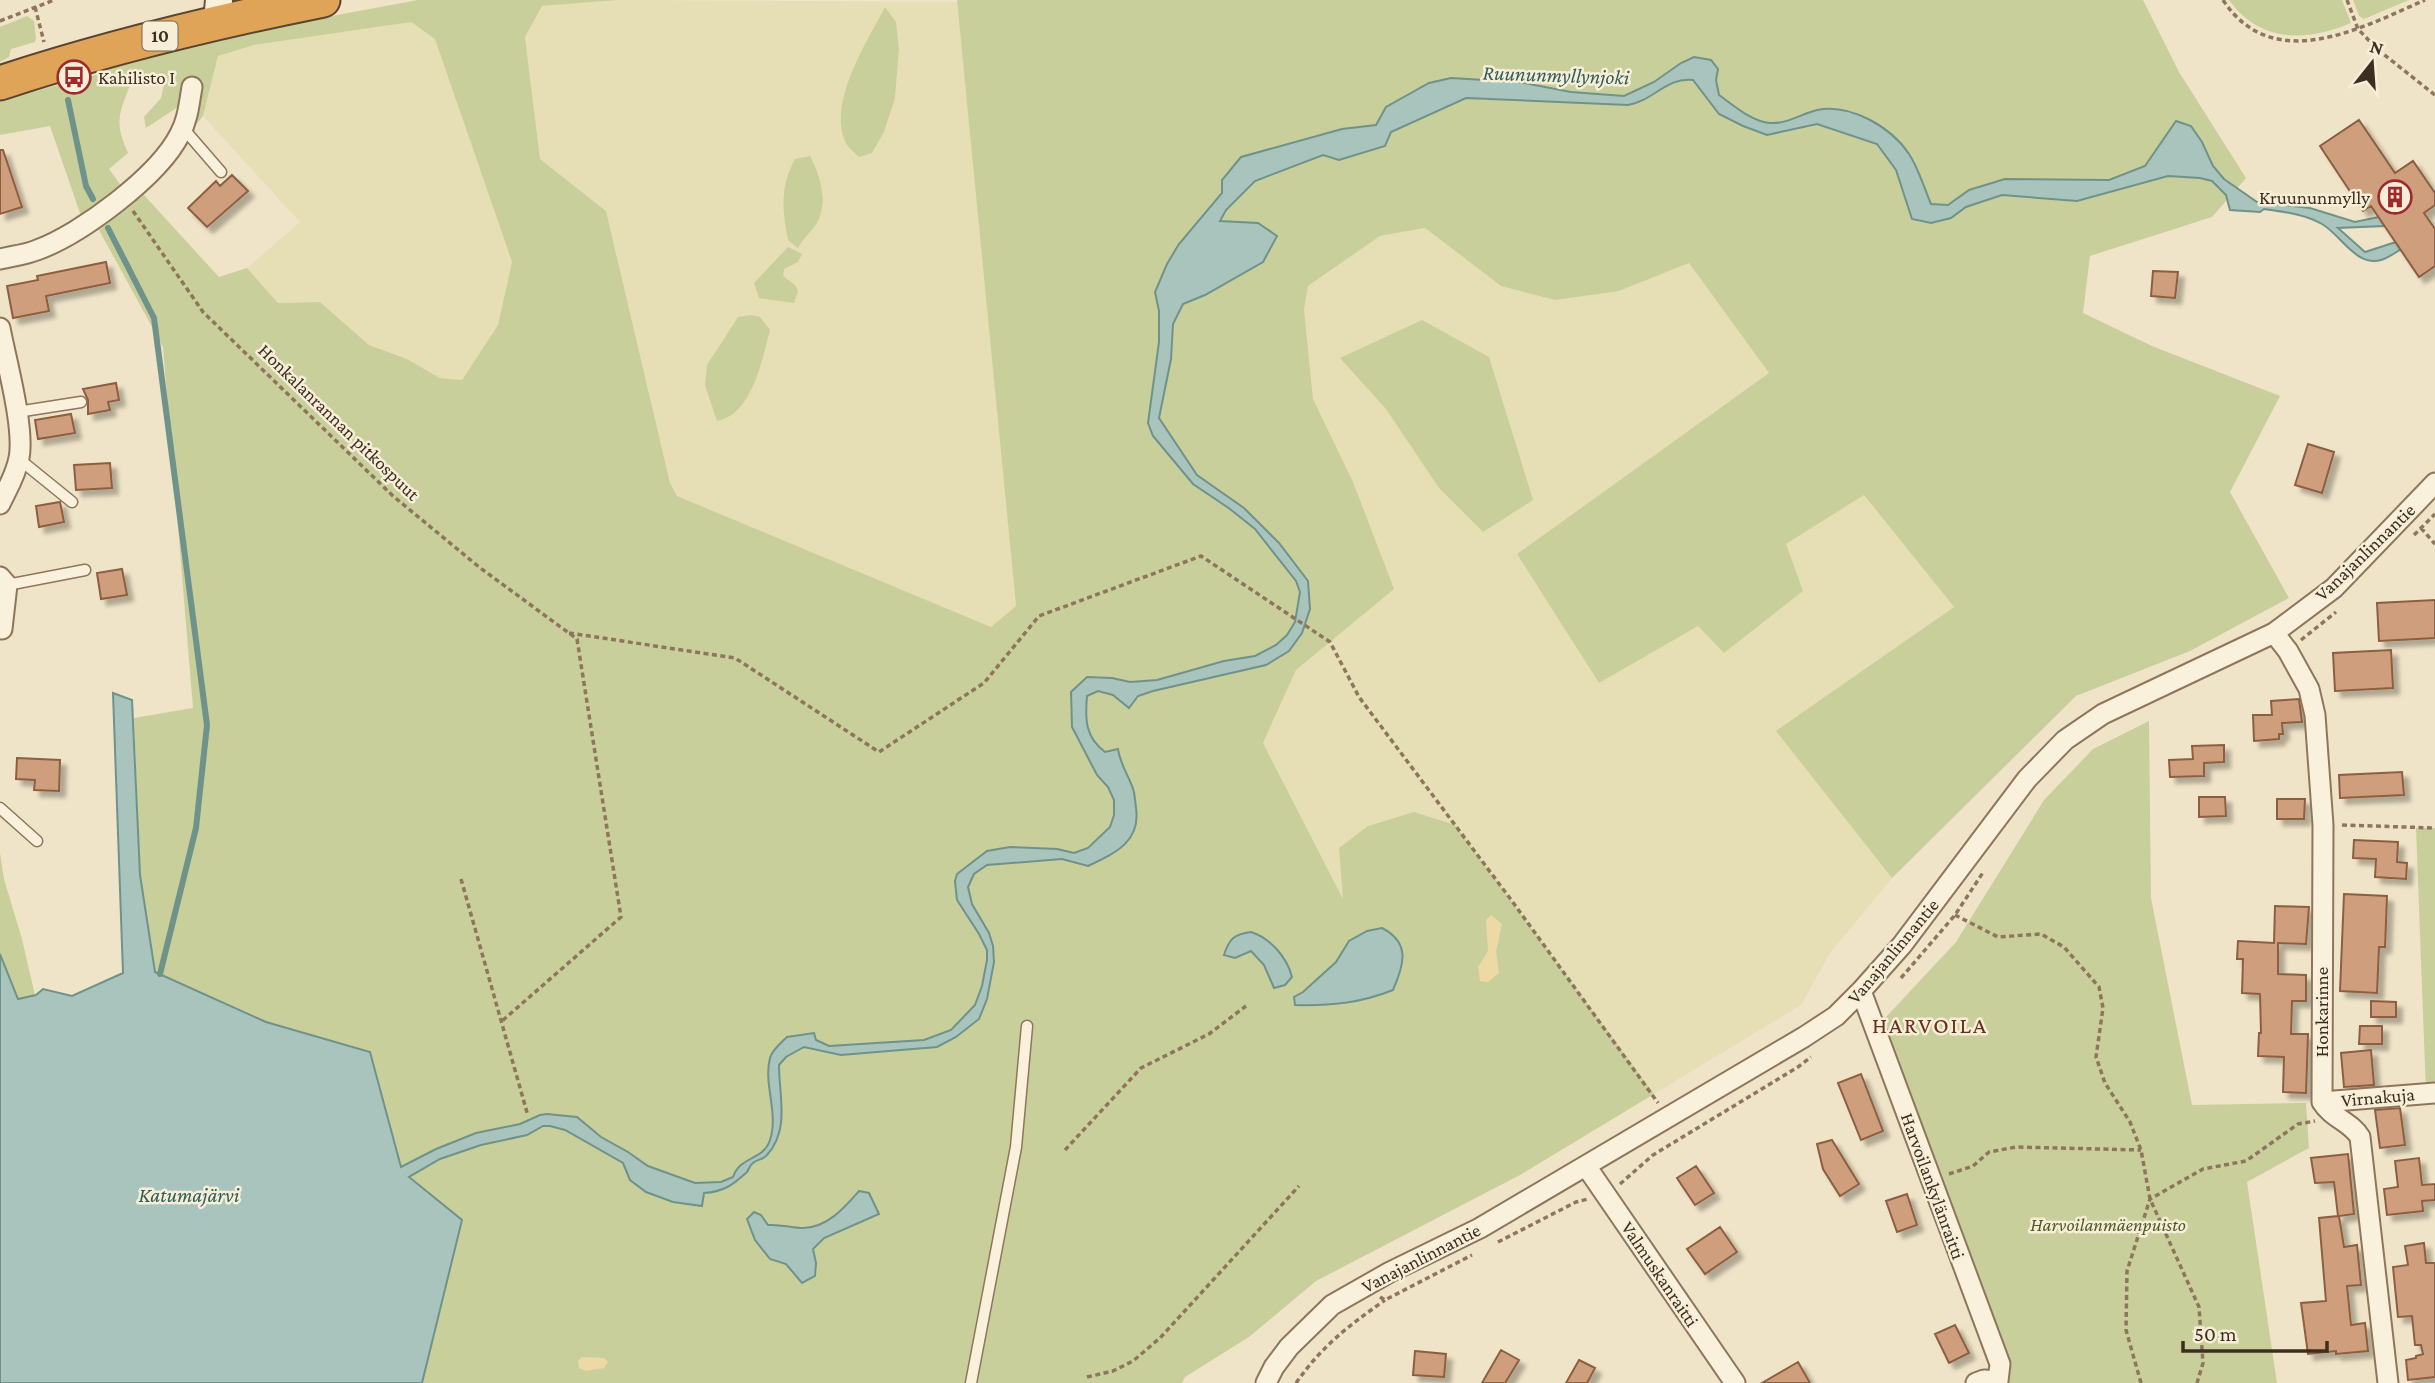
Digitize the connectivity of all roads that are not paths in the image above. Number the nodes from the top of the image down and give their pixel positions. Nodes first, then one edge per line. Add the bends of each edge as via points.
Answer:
1 (323, 0) edge
2 (218, 11) edge
3 (0, 83) edge
4 (192, 87) dead end
5 (183, 128) junction
6 (221, 172) dead end
7 (0, 259) edge
8 (0, 328) edge
9 (81, 402) dead end
10 (16, 412) junction
11 (19, 459) junction
12 (2435, 483) edge
13 (72, 502) dead end
14 (0, 504) edge
15 (85, 570) dead end
16 (3, 581) edge
17 (2274, 633) junction
18 (1, 634) edge
19 (0, 808) edge
20 (37, 841) dead end
21 (1861, 991) junction
22 (1027, 1026) dead end
23 (2435, 1093) edge
24 (2322, 1102) junction
25 (1586, 1166) junction
26 (971, 1383) edge
27 (1266, 1383) edge
28 (1735, 1383) edge
29 (1976, 1383) edge
30 (2388, 1383) edge

1 - 2 highway, 10
2 - 3 highway, 10
4 - 5 street
5 - 6 lane
5 - 7 street via 124,198 37,250
8 - 10 street
9 - 10 lane
10 - 11 street
11 - 13 lane
11 - 14 street
12 - 17 street, Vanajanlinnantie via 2334,589
15 - 16 lane
16 - 18 street
17 - 21 street, Vanajanlinnantie via 2103,714 2065,740 2027,779 1902,945
17 - 24 street, Honkarinne via 2300,671 2313,702 2323,825
19 - 20 lane
21 - 25 street, Vanajanlinnantie via 1836,1016 1804,1037
21 - 29 street, Harvoilankylänraitti via 2000,1364 1998,1381
22 - 26 lane via 1016,1147
23 - 24 street, Virnakuja
24 - 30 street via 2360,1137
25 - 27 street, Vanajanlinnantie via 1480,1228 1332,1305 1289,1347
25 - 28 street, Valmuskanraitti

